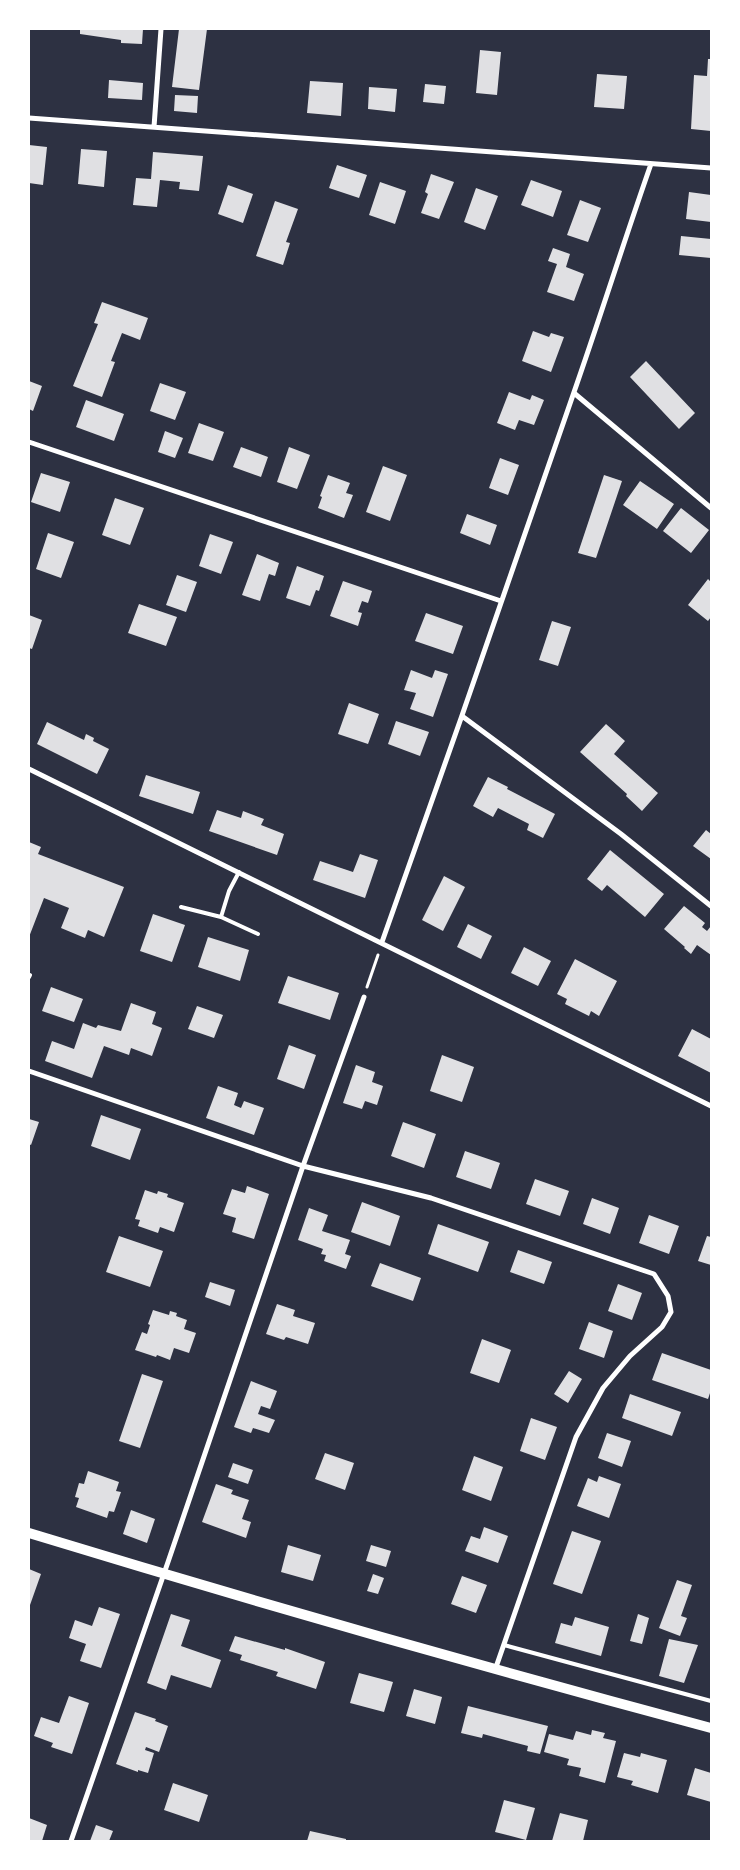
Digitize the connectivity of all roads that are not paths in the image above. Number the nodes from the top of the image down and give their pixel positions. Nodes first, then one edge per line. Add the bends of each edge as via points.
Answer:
1 (161, 29) edge
2 (29, 118) edge
3 (154, 127) junction
4 (651, 164) junction
5 (711, 168) edge
6 (574, 393) junction
7 (29, 442) edge
8 (711, 508) edge
9 (500, 601) junction
10 (462, 716) junction
11 (29, 768) edge
12 (239, 872) junction
13 (711, 906) edge
14 (181, 907) dead end
15 (221, 917) junction
16 (258, 934) dead end
17 (382, 942) junction
18 (364, 997) road end
19 (29, 1072) edge
20 (711, 1106) edge
21 (303, 1166) junction
22 (29, 1533) edge
23 (164, 1574) junction
24 (504, 1646) junction
25 (495, 1670) junction
26 (711, 1701) edge
27 (711, 1728) edge
28 (71, 1841) edge

1 - 3 street
2 - 3 street
3 - 4 street
4 - 5 street
4 - 6 street
6 - 8 street
6 - 9 street
7 - 9 street
9 - 10 street
10 - 13 street via 621,834
10 - 17 street
11 - 12 street
12 - 15 lane
12 - 17 street
14 - 15 lane
15 - 16 lane
17 - 20 street
18 - 21 street
19 - 21 street
21 - 23 street
21 - 24 street via 431,1198 654,1274 668,1296 671,1312 662,1327 630,1356 604,1388 576,1437
22 - 23 main road
23 - 25 main road
23 - 28 street
24 - 25 street
24 - 26 lane
25 - 27 main road

